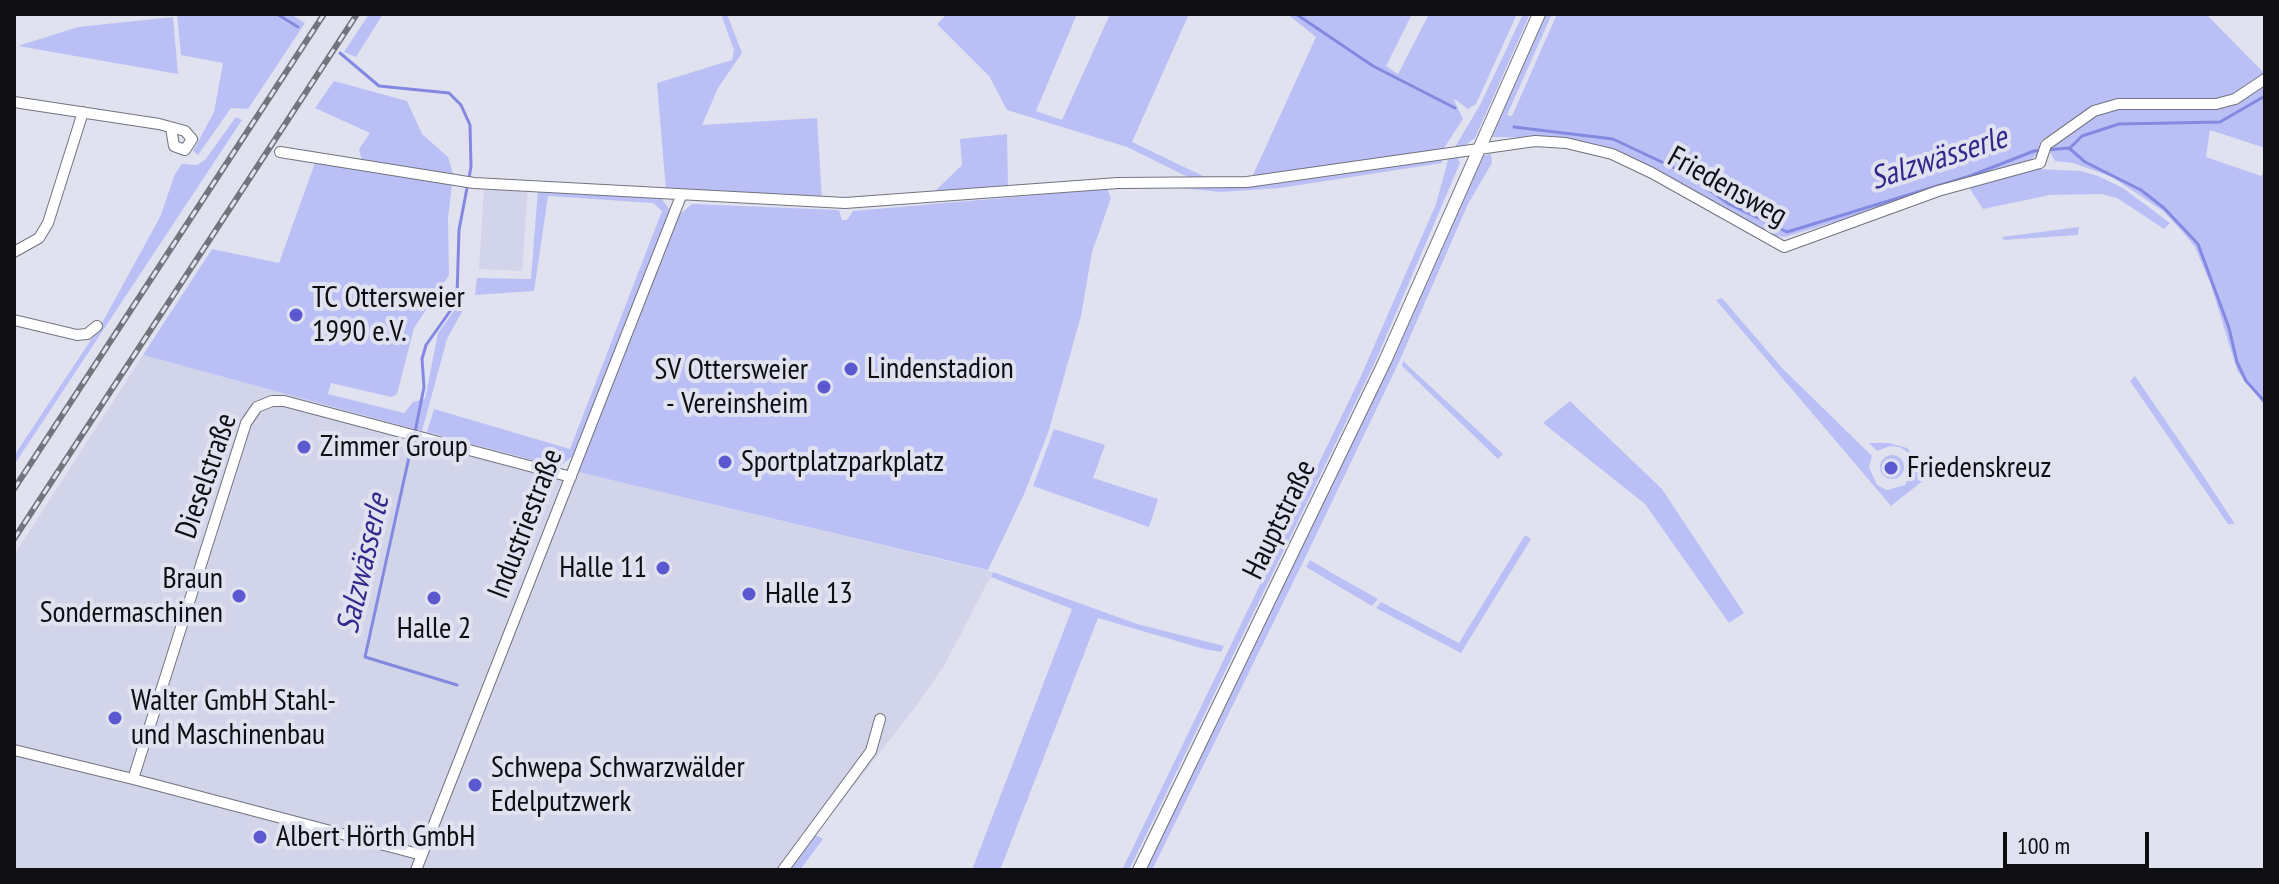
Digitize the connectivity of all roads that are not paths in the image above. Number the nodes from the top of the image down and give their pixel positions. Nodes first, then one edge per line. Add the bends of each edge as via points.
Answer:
1 (1539, 14) edge
2 (2265, 79) edge
3 (14, 102) edge
4 (83, 112) junction
5 (171, 128) dead end
6 (1476, 149) junction
7 (280, 152) dead end
8 (681, 196) junction
9 (14, 252) edge
10 (14, 320) edge
11 (97, 326) dead end
12 (571, 477) junction
13 (880, 719) dead end
14 (14, 750) edge
15 (133, 779) junction
16 (422, 855) junction
17 (416, 870) edge
18 (783, 870) edge
19 (1139, 870) edge

1 - 6 street, Hauptstraße
2 - 6 street, Friedensweg via 2235,99 2216,104 2118,104 2094,111 2046,145 2040,163 1938,191 1784,247 1612,154 1535,141
3 - 4 street
4 - 5 street
4 - 9 street via 48,223 39,238
6 - 8 street, Friedensweg via 1288,178 1201,185 1118,183 845,203
6 - 19 street, Hauptstraße via 1385,361
7 - 8 street, Friedensweg via 474,183
8 - 12 street, Industriestraße
10 - 11 street via 77,335
12 - 15 street, Dieselstraße via 278,400 263,404 252,412
12 - 16 street, Industriestraße
13 - 18 street via 871,751
14 - 15 street
15 - 16 street
16 - 17 street, Industriestraße

